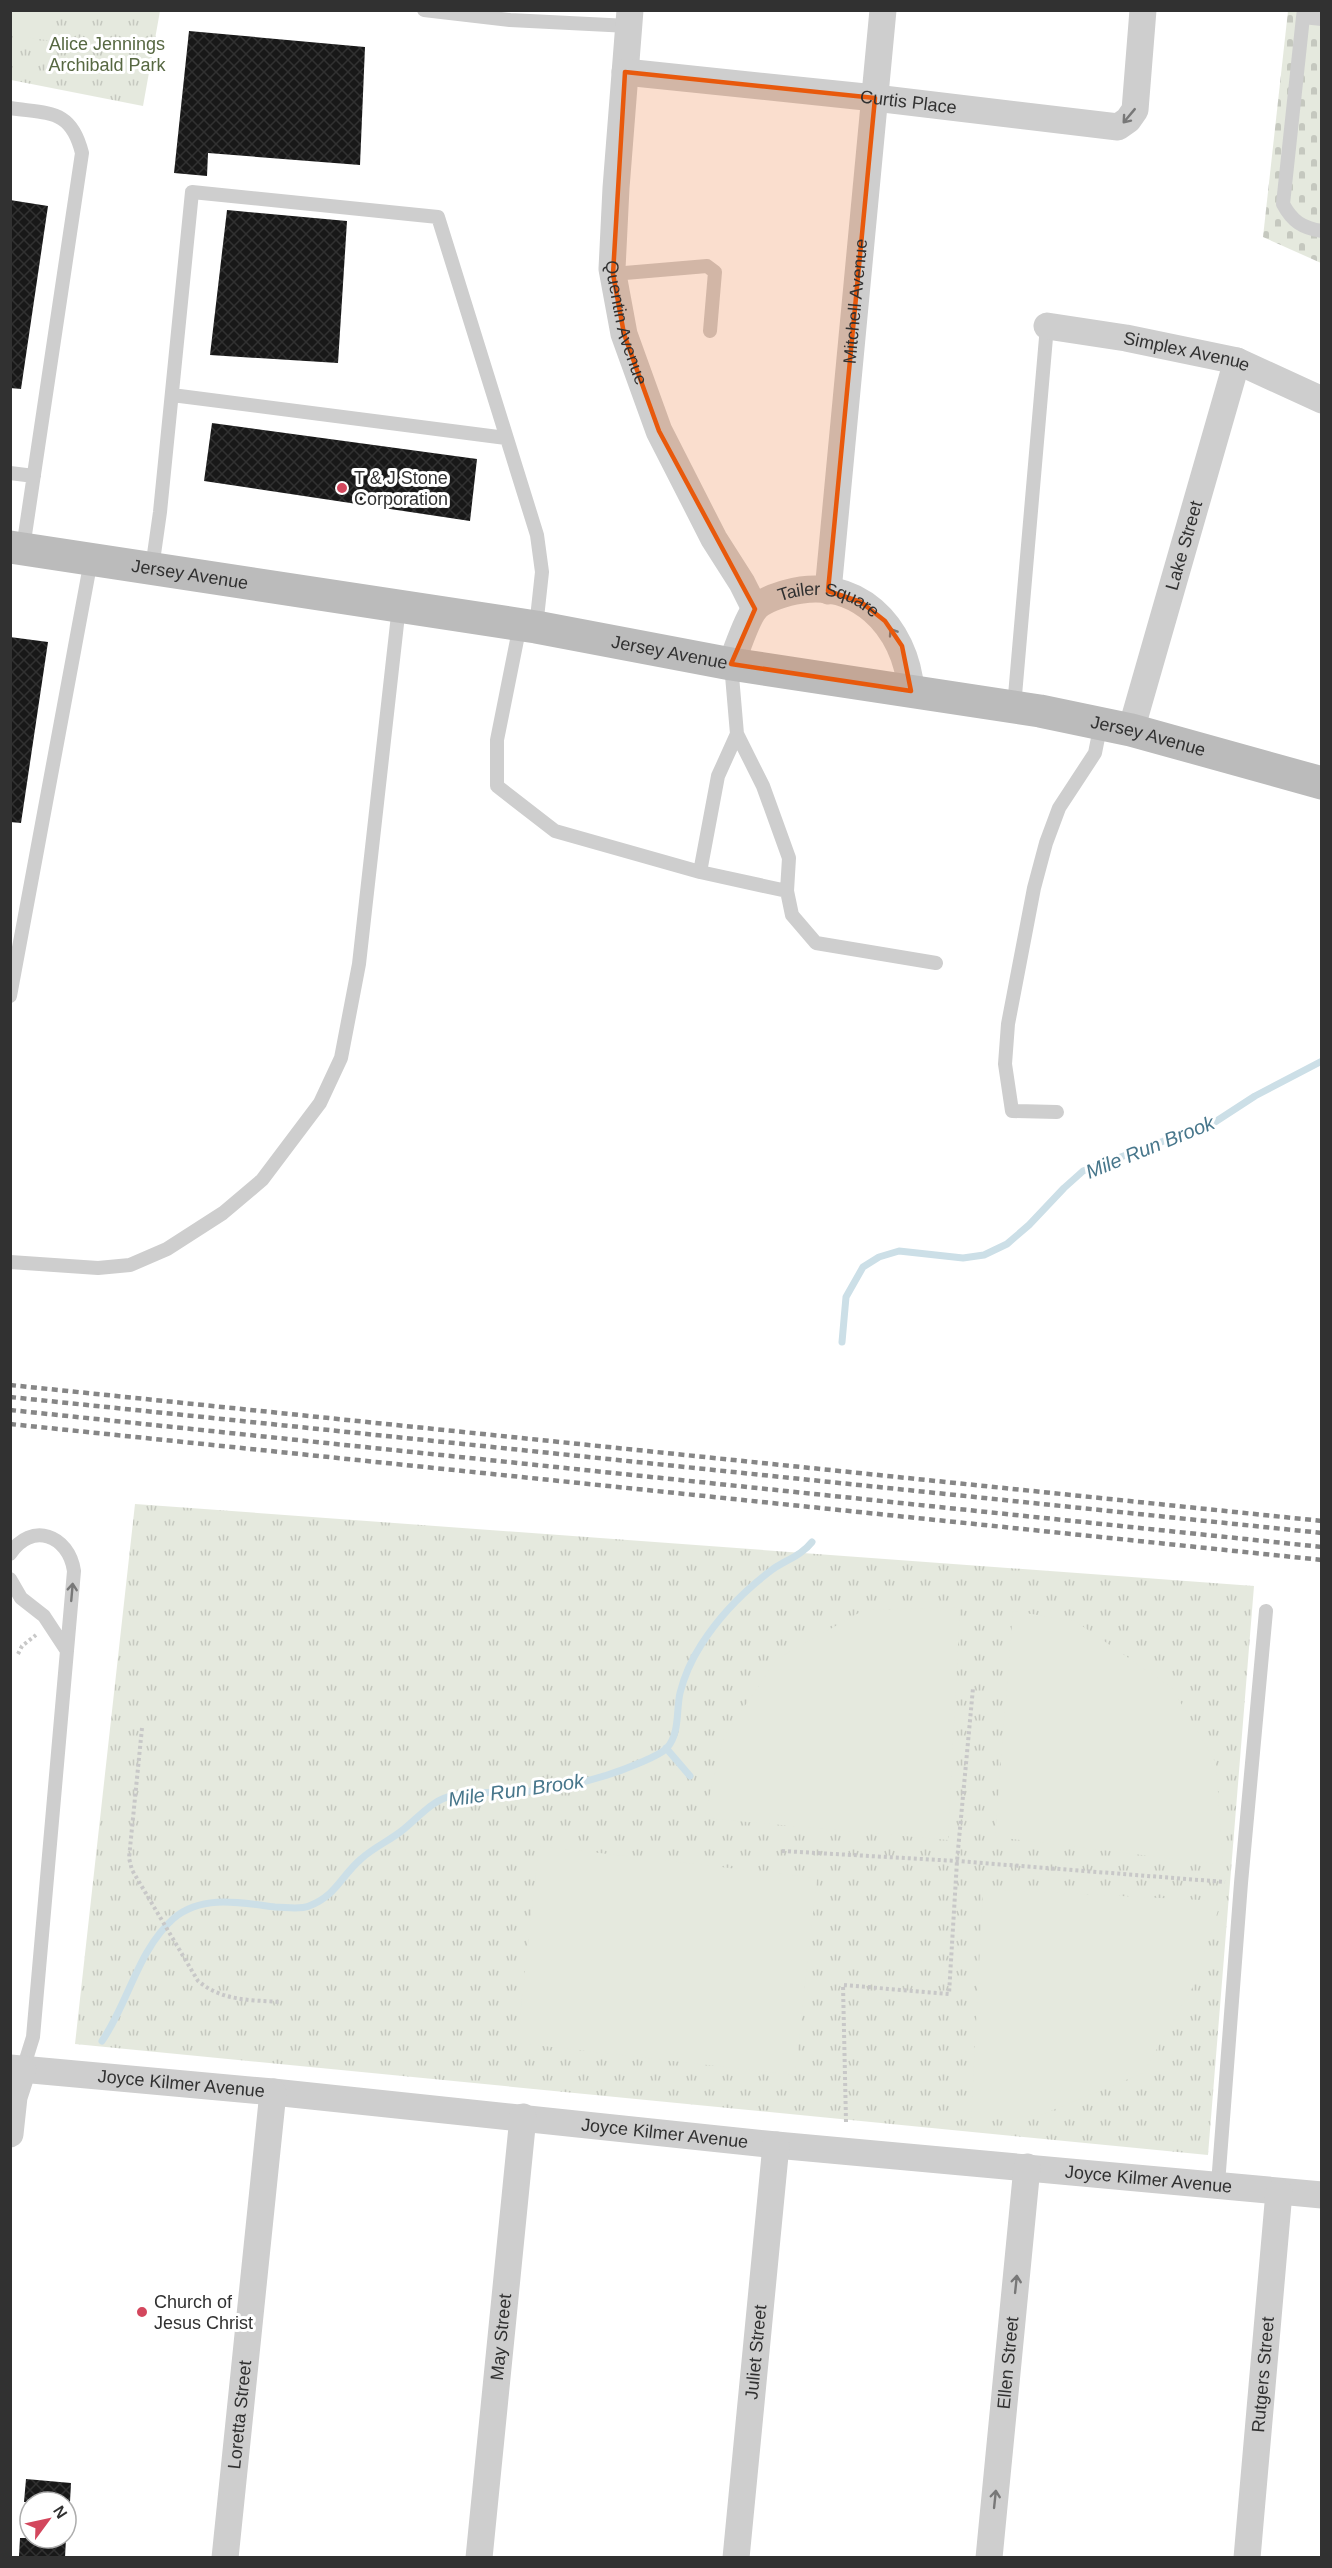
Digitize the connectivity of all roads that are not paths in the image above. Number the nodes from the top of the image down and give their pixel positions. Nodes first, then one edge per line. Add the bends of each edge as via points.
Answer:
1 (424, 10) edge
2 (883, 10) edge
3 (1143, 10) edge
4 (489, 14) edge
5 (1303, 14) edge
6 (630, 18) edge
7 (1322, 19) edge
8 (625, 72) junction
9 (875, 98) junction
10 (10, 108) edge
11 (1322, 231) edge
12 (613, 274) junction
13 (1047, 326) joint
14 (710, 331) dead end
15 (1237, 361) junction
16 (172, 395) junction
17 (1322, 400) edge
18 (506, 438) junction
19 (10, 473) edge
20 (34, 476) junction
21 (17, 548) edge
22 (91, 560) junction
23 (152, 569) junction
24 (828, 591) junction
25 (399, 606) junction
26 (755, 609) junction
27 (528, 626) junction
28 (731, 664) junction
29 (911, 691) junction
30 (1014, 707) junction
31 (1116, 726) junction
32 (737, 734) junction
33 (1322, 783) edge
34 (700, 872) junction
35 (788, 891) junction
36 (936, 963) dead end
37 (10, 996) edge
38 (1057, 1112) dead end
39 (10, 1262) edge
40 (10, 1554) edge
41 (10, 1579) edge
42 (1266, 1611) dead end
43 (67, 1651) junction
44 (17, 2069) edge
45 (273, 2092) junction
46 (523, 2117) junction
47 (10, 2134) edge
48 (776, 2145) junction
49 (1027, 2167) junction
50 (1218, 2184) junction
51 (1279, 2192) junction
52 (1322, 2195) edge
53 (225, 2558) edge
54 (479, 2558) edge
55 (736, 2558) edge
56 (989, 2558) edge
57 (1247, 2558) edge

1 - 4 lane
2 - 9 street, Mitchell Avenue
3 -> 9 street, Curtis Place via 1135,110 1118,127
4 - 6 lane
5 - 7 lane
5 - 11 lane via 1283,204 1298,224
6 - 8 street, Quentin Avenue
8 - 9 street, Curtis Place
8 - 12 street, Quentin Avenue
9 - 24 street, Mitchell Avenue
10 - 20 lane via 66,120 77,133 82,153
12 - 14 lane via 706,266 715,272
12 - 26 street, Quentin Avenue via 624,334 659,431
13 - 15 street, Simplex Avenue
13 - 30 lane
15 - 17 street, Simplex Avenue
15 - 31 street, Lake Street
16 - 18 lane
16 - 18 lane via 192,192 438,217
16 - 23 lane
18 - 27 lane via 537,535 542,572
19 - 20 lane
20 - 21 lane
21 - 22 street, Jersey Avenue
22 - 23 street, Jersey Avenue
22 - 37 lane
23 - 25 street, Jersey Avenue
24 - 26 street, Tailer Square via 792,592
29 -> 24 street, Tailer Square via 902,646 885,621 861,602
25 - 27 street, Jersey Avenue
25 - 39 lane via 359,964 341,1058 320,1103 262,1180 223,1213 167,1249 130,1265 98,1268
26 - 28 street, Tailer Square
27 - 28 street, Jersey Avenue
27 - 34 lane via 497,740 497,786 555,831
28 - 29 street, Jersey Avenue
28 - 32 lane
29 - 30 street, Jersey Avenue
30 - 31 street, Jersey Avenue
31 - 33 street, Jersey Avenue
31 - 38 lane via 1059,808 1046,843 1008,1024 1005,1064 1012,1112
32 - 34 lane via 718,776
32 - 35 lane via 763,786 789,858
34 - 35 lane
35 - 36 lane via 792,915 816,943
43 -> 40 lane via 74,1571 66,1548 47,1536 35,1536
41 - 43 lane via 21,1598 44,1616
42 - 50 lane
43 - 44 lane via 33,2037
44 - 45 street, Joyce Kilmer Avenue
44 - 47 street
45 - 46 street, Joyce Kilmer Avenue
45 - 53 street, Loretta Street
46 - 48 street, Joyce Kilmer Avenue
46 - 54 street, May Street
48 - 49 street, Joyce Kilmer Avenue
48 - 55 street, Juliet Street
49 - 50 street, Joyce Kilmer Avenue
56 -> 49 street, Ellen Street
50 - 51 street, Joyce Kilmer Avenue
51 - 52 street, Joyce Kilmer Avenue
51 - 57 street, Rutgers Street

